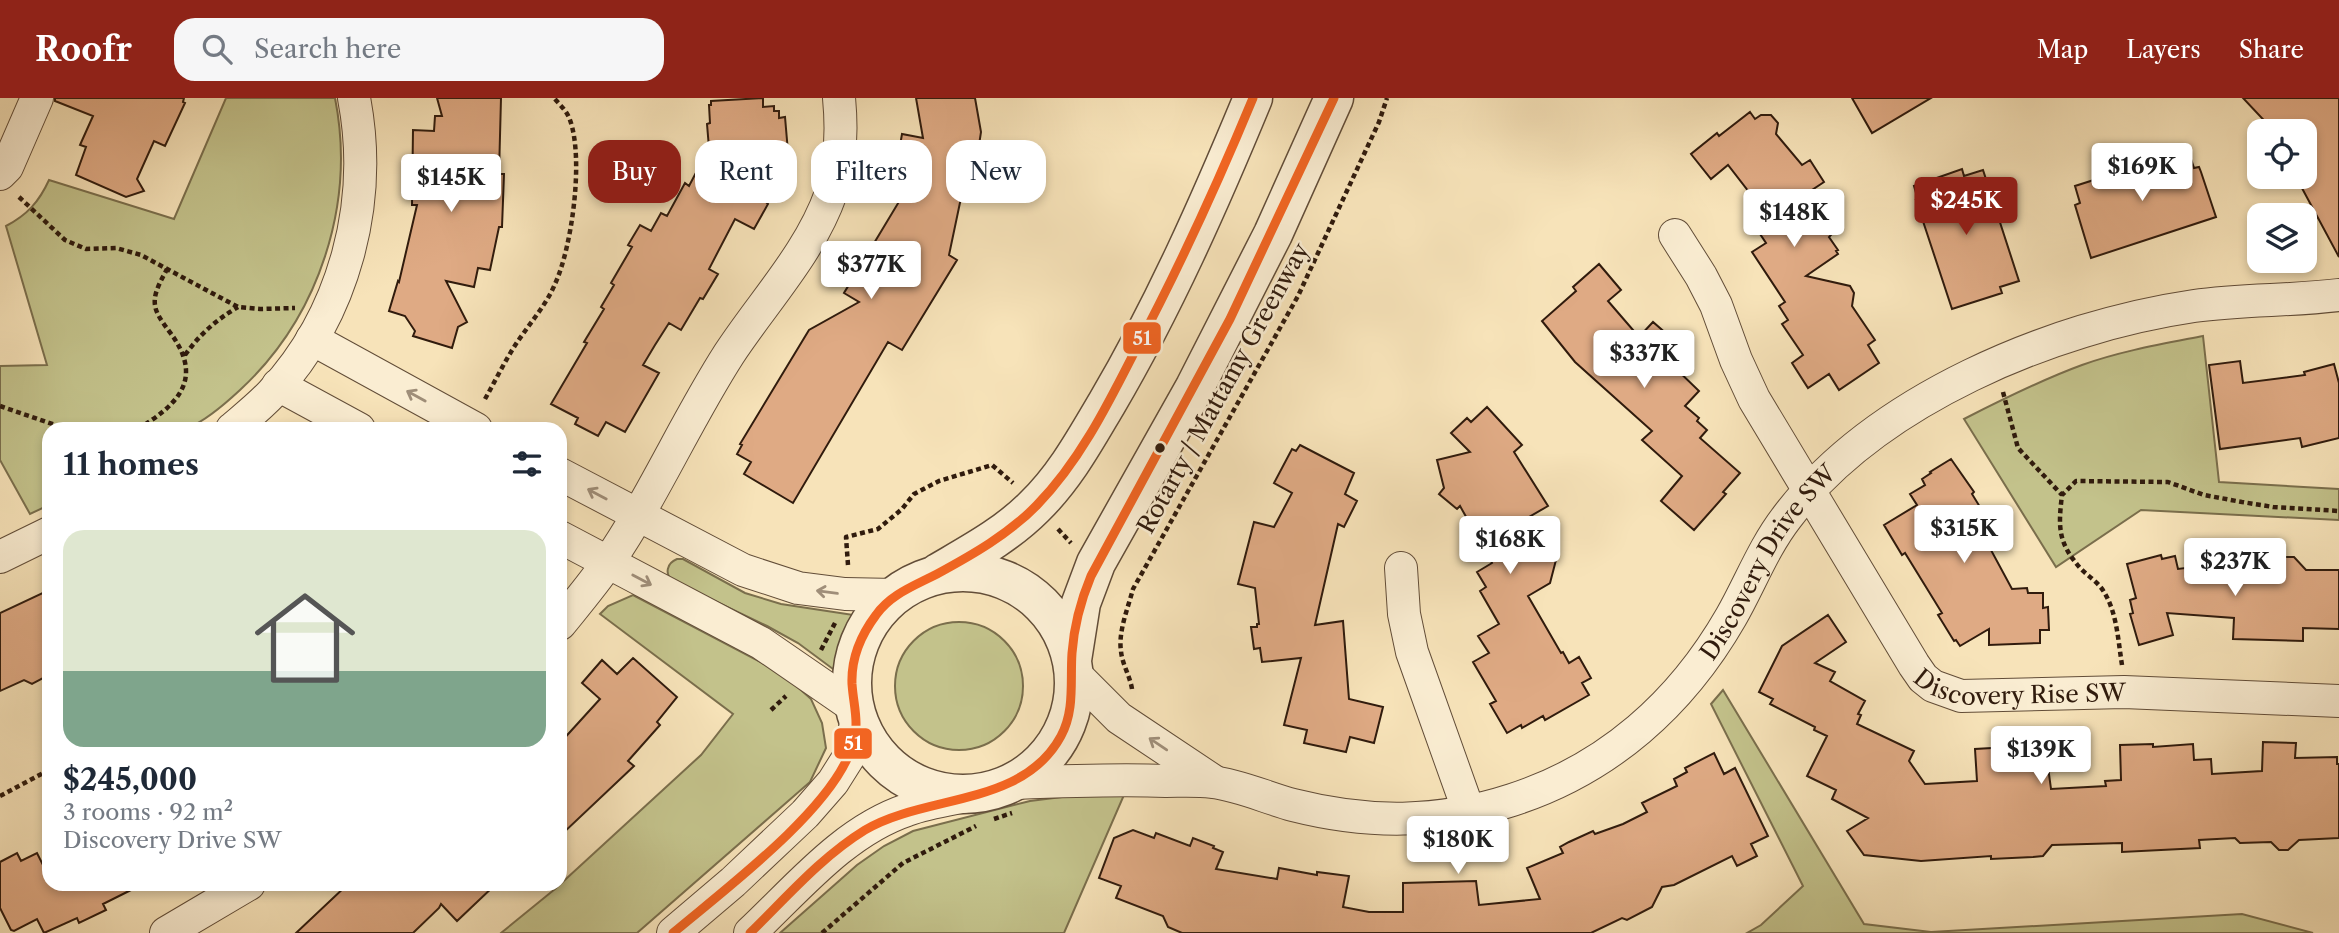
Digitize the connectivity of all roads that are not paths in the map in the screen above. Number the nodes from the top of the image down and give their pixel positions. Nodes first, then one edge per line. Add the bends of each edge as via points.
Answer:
1 (37, 98) edge
2 (354, 98) edge
3 (839, 98) edge
4 (1253, 98) edge
5 (1334, 98) edge
6 (5, 181) edge
7 (1675, 235) dead end
8 (2339, 295) edge
9 (311, 340) junction
10 (278, 385) junction
11 (480, 414) edge
12 (239, 422) edge
13 (346, 422) edge
14 (567, 478) edge
15 (1809, 491) junction
16 (638, 516) junction
17 (42, 536) edge
18 (567, 541) edge
19 (0, 557) edge
20 (608, 562) junction
21 (1401, 568) dead end
22 (933, 576) junction
23 (895, 594) junction
24 (567, 615) edge
25 (1073, 667) junction
26 (2339, 701) edge
27 (856, 713) junction
28 (1214, 782) junction
29 (1018, 797) junction
30 (1469, 812) junction
31 (981, 813) junction
32 (237, 891) edge
33 (166, 933) edge
34 (673, 933) edge
35 (750, 933) edge

1 - 6 street
2 - 9 street via 361,154 358,215 341,279
3 - 16 street via 840,148 825,206 795,261 700,402
4 - 22 street via 1162,301 1066,471 1007,531
5 - 25 street via 1273,234 1195,387 1096,563 1081,603
7 - 15 street, Discovery Rise SW via 1716,305 1754,399
8 - 15 street, Discovery Drive SW via 2196,306 2077,332 1933,396 1844,458
9 - 10 street
11 -> 9 street
10 - 12 street
10 - 13 street
16 -> 14 street
15 - 26 street, Discovery Rise SW via 1914,665 1933,686 1961,696 2124,692
15 - 30 street, Discovery Drive SW via 1766,547 1717,639 1688,682 1661,711 1619,746 1573,774 1515,799
16 - 20 street
23 -> 16 street via 798,588 743,570
17 - 19 street
18 - 20 street
20 - 24 street
20 -> 27 street via 761,643
21 - 30 street via 1412,652
22 - 23 street
22 - 25 street via 985,574 1032,595 1064,636
23 - 27 street via 877,612 855,657
28 -> 25 street, Discovery Drive SW via 1119,718
25 - 29 street via 1069,718
27 - 31 street via 876,752 904,777
27 - 34 street via 850,755 833,782 733,882
28 - 29 street, Discovery Drive SW via 1100,779
28 - 30 street, Discovery Drive SW via 1292,805 1383,820
29 - 31 street
31 - 35 street via 908,810 861,833
32 - 33 street

